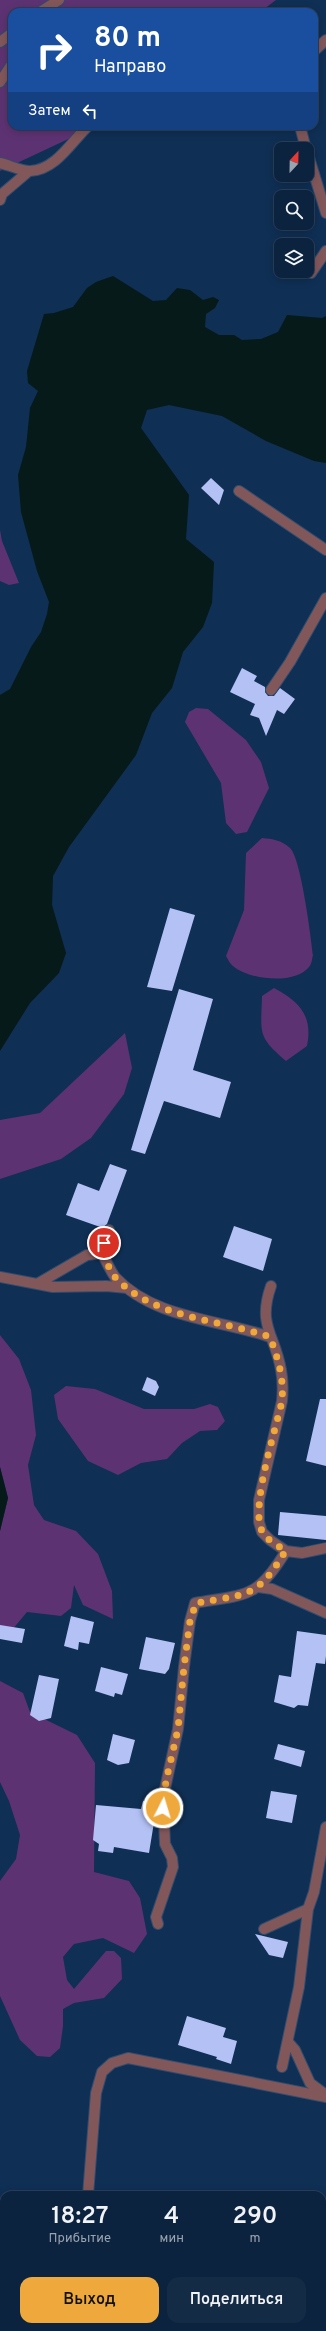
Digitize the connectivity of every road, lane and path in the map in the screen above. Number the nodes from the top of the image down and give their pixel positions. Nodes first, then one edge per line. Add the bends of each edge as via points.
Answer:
1 (59, 0) edge
2 (46, 8) edge
3 (326, 40) edge
4 (318, 47) edge
5 (8, 70) edge
6 (0, 82) edge
7 (84, 130) edge
8 (301, 130) edge
9 (305, 142) edge
10 (0, 163) edge
11 (29, 171) junction
12 (314, 173) edge
13 (0, 200) edge
14 (326, 213) edge
15 (326, 251) edge
16 (314, 269) edge
17 (239, 491) dead end
18 (326, 550) edge
19 (326, 598) edge
20 (272, 690) dead end
21 (109, 1230) dead end
22 (102, 1253) junction
23 (0, 1277) edge
24 (37, 1284) junction
25 (271, 1286) dead end
26 (127, 1288) junction
27 (270, 1337) junction
28 (326, 1548) edge
29 (286, 1550) junction
30 (258, 1588) junction
31 (326, 1613) edge
32 (326, 1827) edge
33 (308, 1909) junction
34 (158, 1924) dead end
35 (264, 1929) dead end
36 (288, 2042) junction
37 (282, 2067) dead end
38 (326, 2096) edge
39 (88, 2191) edge

1 - 2 street
3 - 4 street
5 - 6 street
7 - 11 street via 58,158 39,169
8 - 9 street
10 - 11 street
11 - 13 street via 2,194
12 - 14 street
15 - 16 street
17 - 18 street
19 - 20 street
21 - 22 street
22 - 24 street via 87,1255
22 - 26 street via 114,1276
23 - 24 street
24 - 26 street via 52,1287
25 - 27 street via 265,1303 266,1324
26 - 27 street via 172,1312
27 - 29 street via 281,1369 282,1401 258,1510 262,1532
28 - 29 street via 302,1553
29 - 30 street
30 - 31 street via 272,1589
30 - 34 street via 240,1596 196,1603 190,1621 178,1729 163,1798 166,1844 173,1867 156,1917
32 - 33 street via 314,1892
33 - 35 street
33 - 36 street via 299,1987
36 - 37 street
36 - 38 street via 310,2083
38 - 39 street via 128,2058 112,2063 102,2072 96,2092

